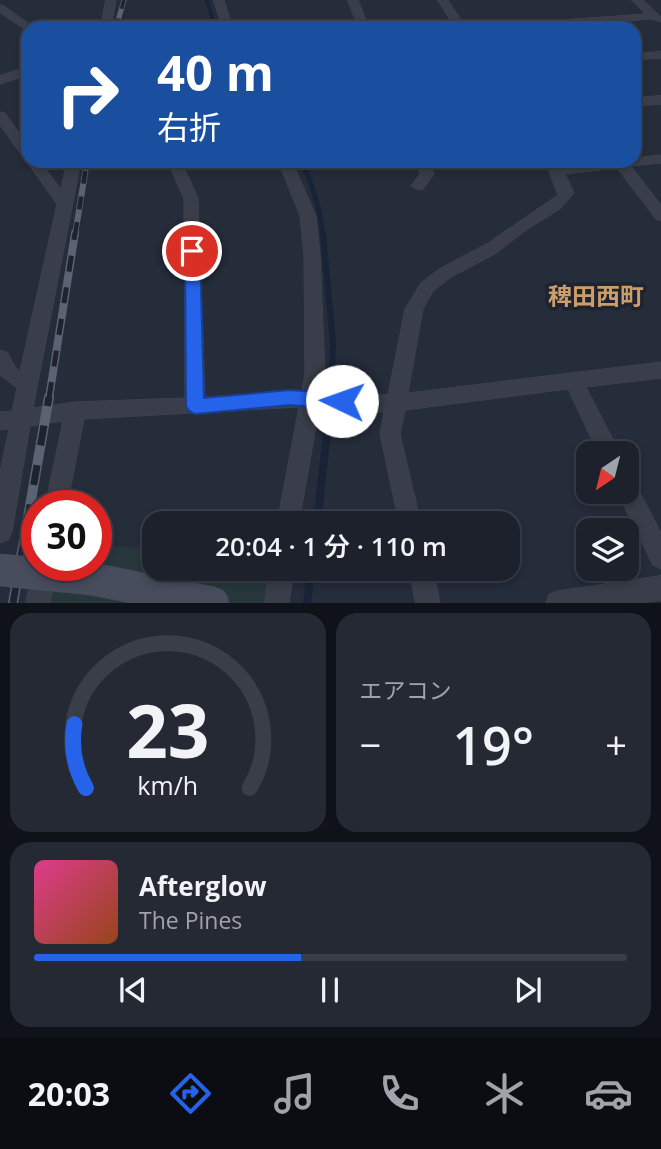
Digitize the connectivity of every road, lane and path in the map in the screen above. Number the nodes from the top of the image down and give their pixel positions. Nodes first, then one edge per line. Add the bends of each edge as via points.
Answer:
1 (219, 0) edge
2 (353, 0) edge
3 (443, 0) edge
4 (637, 0) edge
5 (109, 1) edge
6 (0, 8) edge
7 (657, 19) edge
8 (107, 21) edge
9 (226, 21) edge
10 (361, 21) edge
11 (456, 21) edge
12 (623, 21) edge
13 (21, 22) edge
14 (661, 55) edge
15 (641, 56) edge
16 (21, 73) edge
17 (0, 80) edge
18 (661, 100) edge
19 (641, 101) edge
20 (0, 116) edge
21 (21, 145) edge
22 (661, 159) edge
23 (641, 161) edge
24 (37, 168) edge
25 (72, 168) edge
26 (177, 168) edge
27 (289, 168) edge
28 (425, 168) edge
29 (556, 168) edge
30 (625, 168) edge
31 (418, 186) dead end
32 (64, 203) junction
33 (661, 215) edge
34 (0, 357) edge
35 (661, 370) edge
36 (574, 382) junction
37 (27, 384) junction
38 (315, 399) junction
39 (395, 403) junction
40 (195, 406) junction
41 (75, 411) junction
42 (11, 419) edge
43 (603, 441) edge
44 (59, 490) edge
45 (634, 504) edge
46 (291, 511) edge
47 (407, 511) edge
48 (0, 532) edge
49 (661, 557) edge
50 (0, 570) edge
51 (41, 581) edge
52 (280, 581) edge
53 (423, 581) edge
54 (661, 588) edge
55 (38, 603) edge
56 (213, 603) edge
57 (277, 603) edge
58 (428, 603) edge
59 (558, 603) edge

1 - 9 street
2 - 10 street
3 - 11 street
4 - 7 street
5 - 8 street
6 - 13 street
7 - 12 street
14 - 15 street
16 - 17 street
18 - 19 street
20 - 21 street
22 - 23 street
24 - 32 street
25 - 32 street
26 - 40 street via 191,198
27 - 38 street via 309,229
28 - 31 street via 427,174
29 - 39 street via 567,193 560,205 516,228 492,249 437,276 420,293
30 - 33 street
32 - 37 street
34 - 37 street via 9,374
35 - 36 street
36 - 39 street
36 - 43 street
37 - 42 street
38 - 39 street
38 - 40 street
38 - 46 street
39 - 47 street via 390,435
40 - 41 street
41 - 42 street
41 - 44 street
42 - 48 street
45 - 49 street
50 - 56 main road, bridge via 92,579
51 - 55 street
52 - 57 street
53 - 58 street
54 - 59 street

